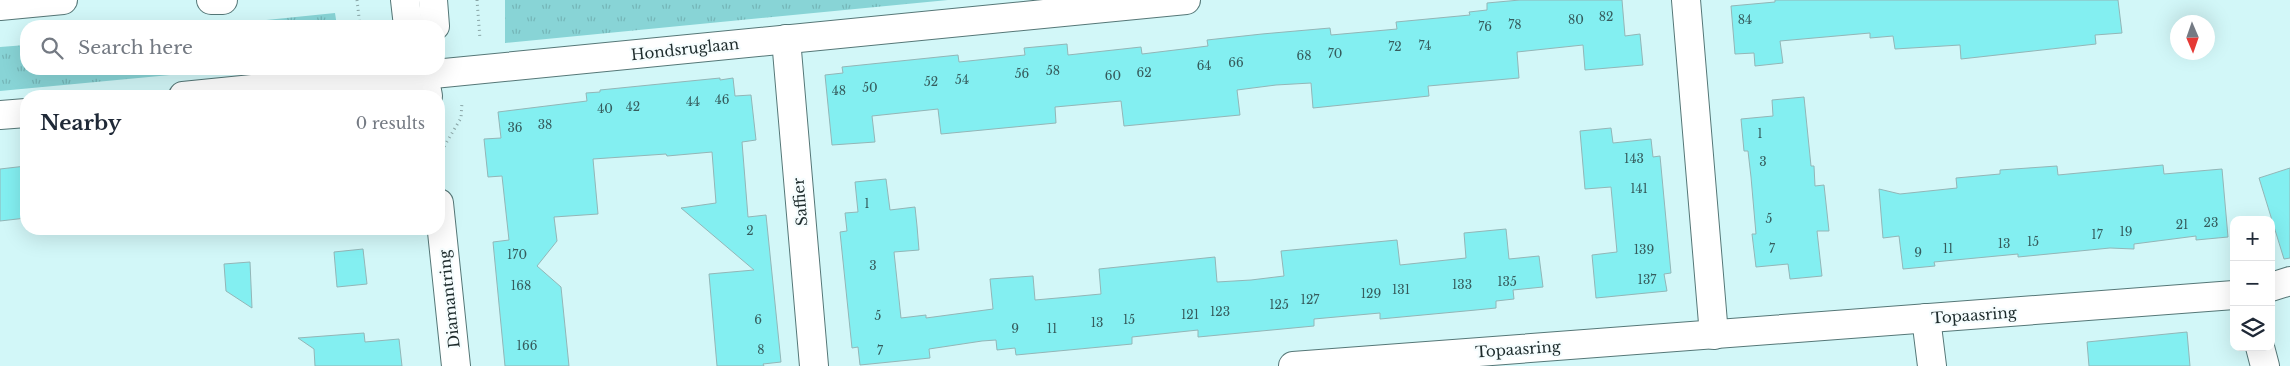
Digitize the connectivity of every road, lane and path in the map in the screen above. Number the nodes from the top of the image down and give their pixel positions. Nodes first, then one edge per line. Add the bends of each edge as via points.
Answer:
1 (63, 0) edge
2 (211, 0) edge
3 (223, 0) edge
4 (357, 0) edge
5 (405, 0) edge
6 (433, 0) edge
7 (1186, 0) edge
8 (1686, 0) edge
9 (0, 6) edge
10 (359, 20) edge
11 (407, 20) edge
12 (435, 20) edge
13 (786, 39) junction
14 (445, 75) edge
15 (445, 75) edge
16 (426, 77) edge
17 (241, 90) edge
18 (20, 113) edge
19 (0, 115) edge
20 (442, 235) edge
21 (2290, 281) edge
22 (2275, 286) edge
23 (2230, 295) edge
24 (1926, 318) junction
25 (1714, 334) junction
26 (2261, 351) edge
27 (456, 366) edge
28 (814, 366) edge
29 (1293, 366) edge
30 (1932, 366) edge
31 (2265, 366) edge

1 - 9 street
2 - 3 street
4 - 10 path
5 - 11 street
6 - 12 street
7 - 13 street, Hondsruglaan
8 - 25 street
13 - 15 street, Hondsruglaan
13 - 28 street, Saffier
14 - 16 street, Hondsruglaan
16 - 17 street, Hondsruglaan via 348,79
18 - 19 street
20 - 27 street, Diamantring
21 - 22 street
23 - 24 street, Topaasring
24 - 25 street, Topaasring
24 - 30 street
25 - 29 street, Topaasring
26 - 31 street

